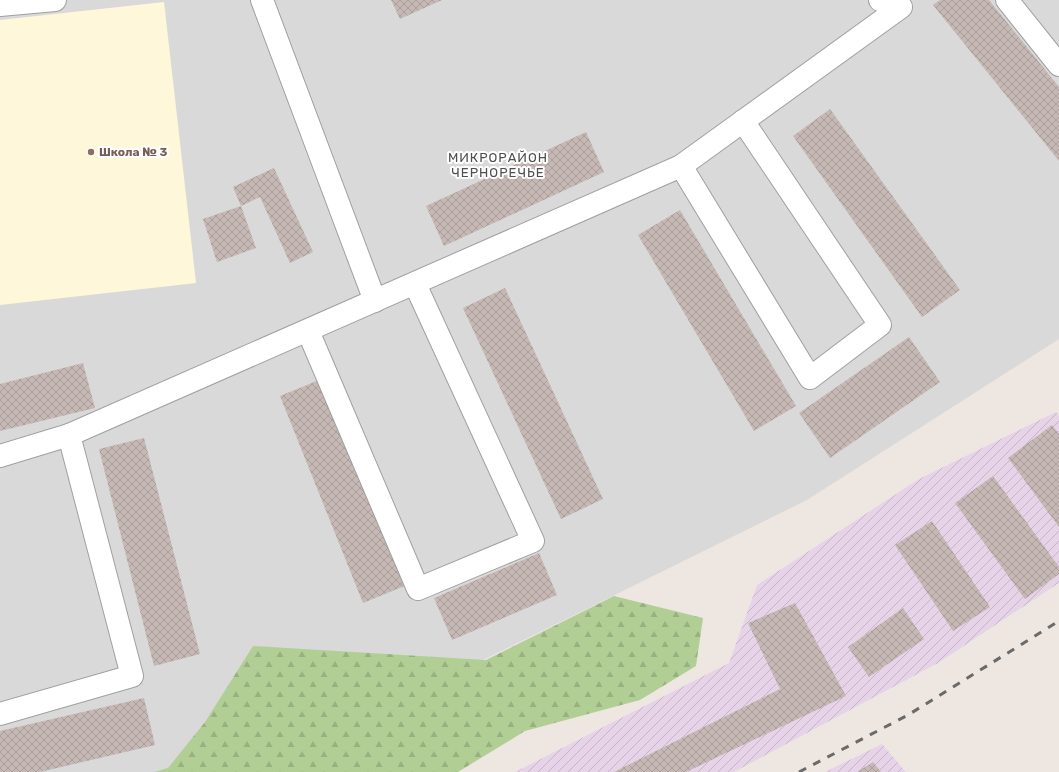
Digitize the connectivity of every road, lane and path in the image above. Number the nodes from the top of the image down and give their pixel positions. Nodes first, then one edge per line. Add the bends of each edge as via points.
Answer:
1 (55, 0) edge
2 (262, 0) edge
3 (880, 0) edge
4 (1007, 0) edge
5 (906, 4) edge
6 (0, 5) edge
7 (1059, 64) edge
8 (743, 121) junction
9 (681, 166) junction
10 (416, 284) junction
11 (375, 301) junction
12 (308, 331) junction
13 (70, 435) junction
14 (0, 456) edge
15 (0, 714) edge

1 - 6 street
2 - 11 street
3 - 5 street
4 - 7 street
5 - 8 street
8 - 9 street
8 - 9 street via 880,325 810,378
9 - 10 street
10 - 11 street
10 - 12 street via 533,541 418,589
11 - 12 street
12 - 13 street
13 - 14 street
13 - 15 street via 132,676

